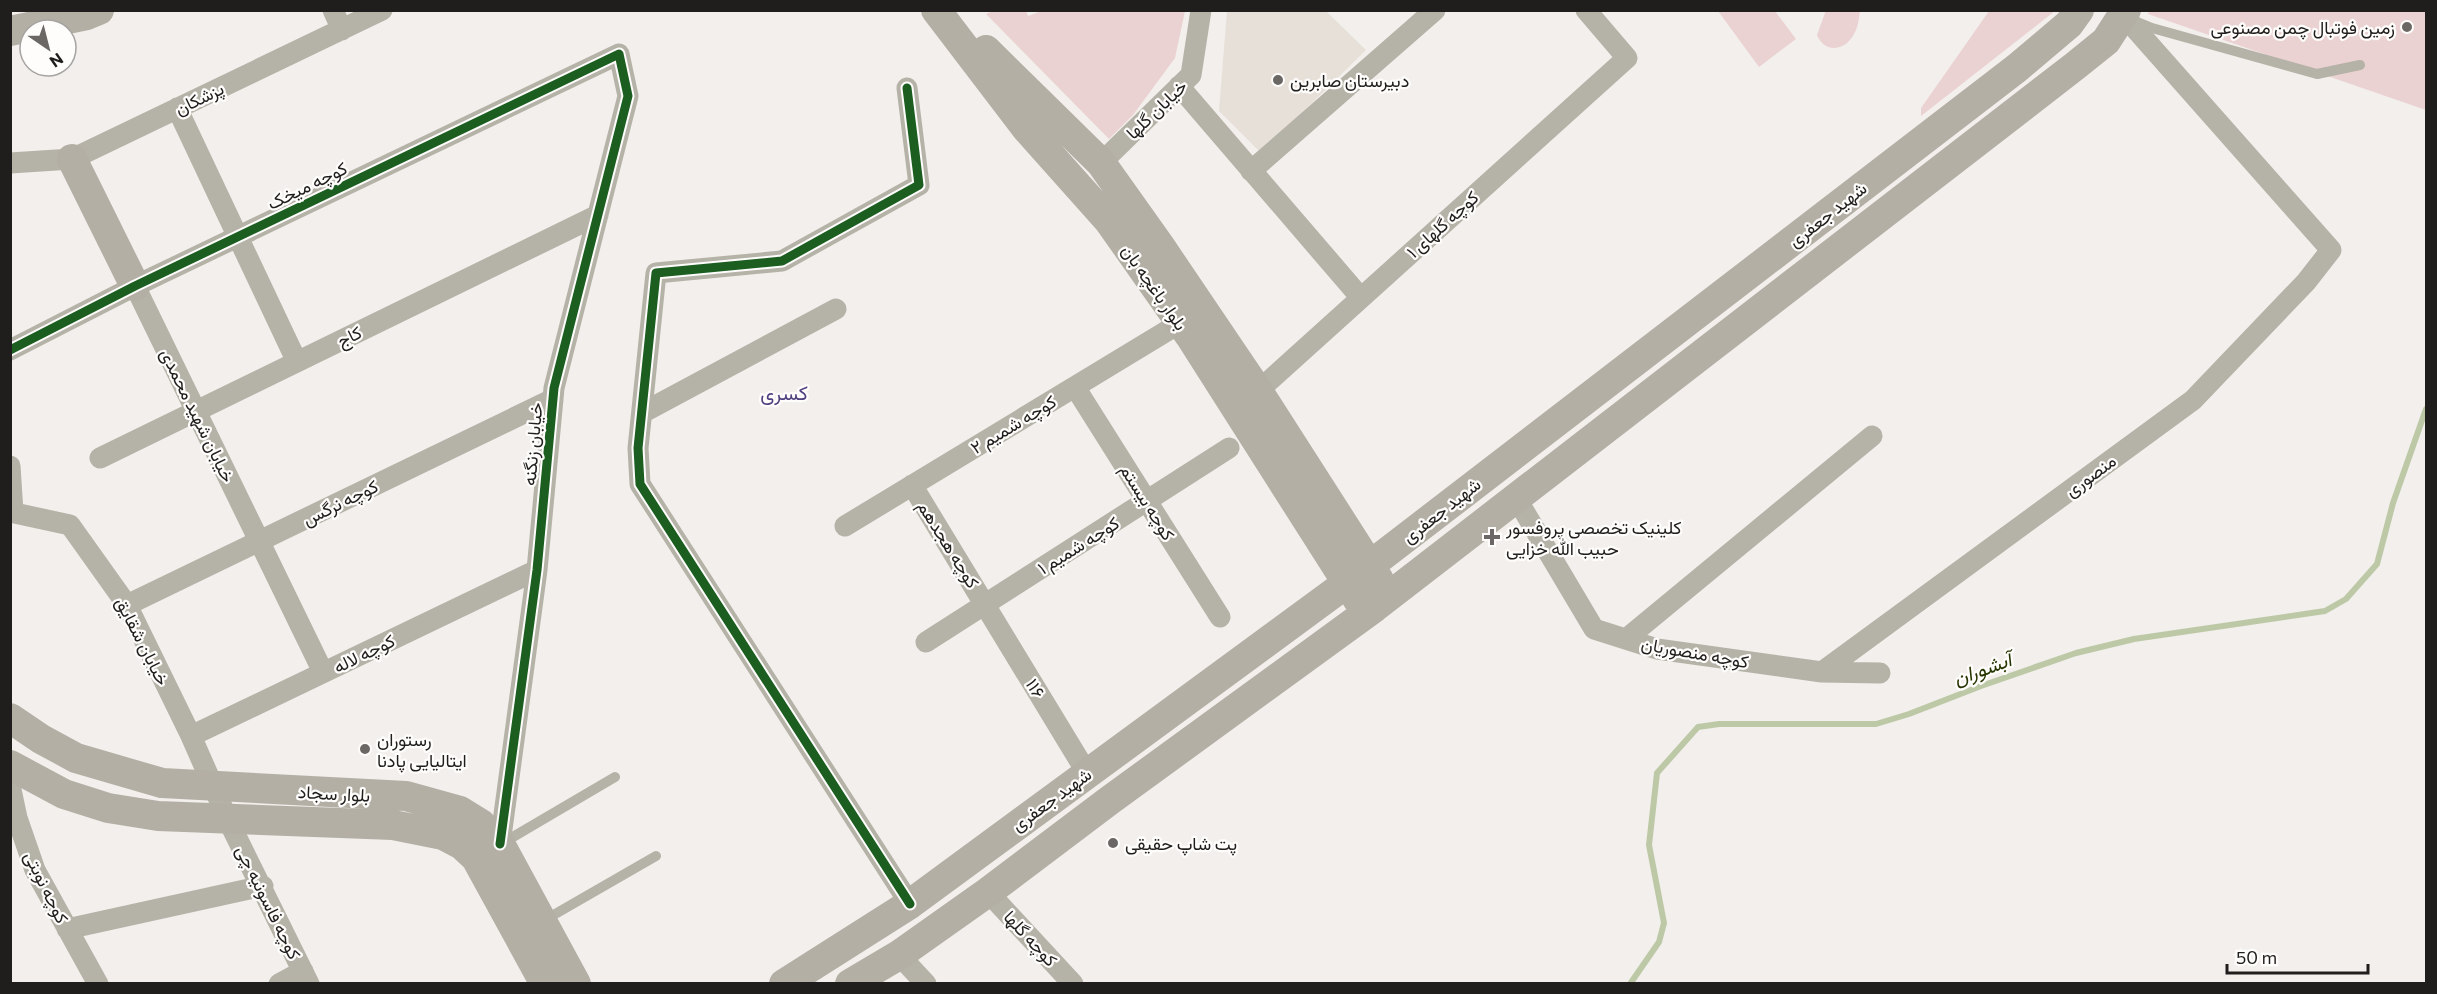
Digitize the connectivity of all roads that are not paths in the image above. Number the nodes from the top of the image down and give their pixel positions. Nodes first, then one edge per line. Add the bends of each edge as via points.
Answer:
1 (99, 10) edge
2 (333, 10) edge
3 (382, 10) edge
4 (936, 10) edge
5 (945, 10) edge
6 (1201, 10) edge
7 (1435, 10) edge
8 (1586, 10) edge
9 (2079, 10) edge
10 (2125, 13) edge
11 (342, 30) junction
12 (10, 31) edge
13 (619, 54) joint
14 (2360, 65) dead end
15 (1179, 86) junction
16 (907, 88) dead end
17 (177, 108) junction
18 (72, 159) junction
19 (10, 163) edge
20 (1101, 163) junction
21 (1251, 171) junction
22 (598, 215) junction
23 (238, 236) junction
24 (135, 286) junction
25 (1361, 298) junction
26 (836, 309) dead end
27 (1180, 323) junction
28 (10, 350) edge
29 (297, 362) junction
30 (1075, 387) junction
31 (1258, 391) junction
32 (552, 399) junction
33 (196, 411) junction
34 (642, 413) junction
35 (1872, 436) dead end
36 (1229, 448) dead end
37 (100, 458) dead end
38 (10, 466) edge
39 (912, 485) junction
40 (1515, 496) junction
41 (1147, 501) junction
42 (12, 512) edge
43 (845, 525) dead end
44 (259, 540) junction
45 (1351, 563) junction
46 (537, 570) junction
47 (1389, 595) junction
48 (127, 604) junction
49 (986, 604) junction
50 (1366, 613) junction
51 (1220, 617) dead end
52 (1626, 639) junction
53 (926, 642) dead end
54 (323, 672) junction
55 (1822, 672) junction
56 (1880, 673) dead end
57 (10, 718) edge
58 (191, 736) junction
59 (10, 765) edge
60 (1087, 773) junction
61 (615, 777) dead end
62 (10, 785) edge
63 (214, 786) junction
64 (228, 820) junction
65 (488, 851) junction
66 (656, 856) dead end
67 (262, 886) junction
68 (988, 892) junction
69 (910, 904) junction
70 (542, 921) junction
71 (67, 929) junction
72 (899, 955) junction
73 (306, 977) edge
74 (98, 984) edge
75 (279, 984) edge
76 (545, 984) edge
77 (576, 984) edge
78 (784, 984) edge
79 (850, 984) edge
80 (926, 984) edge
81 (1073, 984) edge

1 - 12 main road
2 - 11 street
3 - 11 street, پزشکان
4 - 27 main road, بلوار باغچه بان via 1026,129 1109,221
5 - 20 main road, بلوار باغچه بان
6 - 15 street, خیابان گلها via 1191,75
7 - 21 street
8 - 25 street, کوچه گلهای ۱ via 1627,58
9 - 45 main road, شهید جعفری via 2069,24 2017,68
10 - 14 lane via 2152,28 2317,74
10 - 40 main road, شهید جعفری via 2106,41 2083,60
10 - 55 street, منصوری via 2331,250 2306,282 2193,400
11 - 17 street, پزشکان
13 - 22 street, خیابان زنگنه via 628,96
13 - 23 street, کوچه میخک
15 - 20 street, خیابان گلها
15 - 21 street
16 - 34 street via 919,185 782,261 656,273
17 - 18 street, پزشکان
17 - 23 street
18 - 19 street, پزشکان
18 - 24 main road, خیابان شهید محمدی
20 - 31 main road, بلوار باغچه بان
21 - 25 street
22 - 29 street, کاج
22 - 32 street, خیابان زنگنه
23 - 24 street, کوچه میخک
23 - 29 street
24 - 28 street, کوچه میخک
24 - 33 street, خیابان شهید محمدی
25 - 31 street, کوچه گلهای ۱
26 - 34 street
27 - 30 street, کوچه شمیم ۲
27 - 45 main road, بلوار باغچه بان
29 - 33 street, کاج
30 - 39 street, کوچه شمیم ۲
30 - 41 street, کوچه بیستم
31 - 45 main road, بلوار باغچه بان
32 - 44 street, کوچه نرگس
32 - 46 street, خیابان زنگنه
33 - 37 street, کاج
33 - 44 street, خیابان شهید محمدی
34 - 69 street via 638,448 640,484
35 - 52 street
36 - 41 street, کوچه شمیم ۱
38 - 42 street
39 - 43 street, کوچه شمیم ۲
39 - 49 street, کوچه هجدهم
40 - 47 main road, شهید جعفری
40 - 52 street, کوچه منصوریان via 1594,629
41 - 49 street, کوچه شمیم ۱
41 - 51 street, کوچه بیستم
42 - 48 street, خیابان شقایق via 70,525
44 - 48 street, کوچه نرگس
44 - 54 street, خیابان شهید محمدی
45 - 47 main road
45 - 50 main road
45 - 60 main road, شهید جعفری
46 - 54 street, کوچه لاله
46 - 65 street, خیابان زنگنه
47 - 50 main road, شهید جعفری
48 - 58 street, خیابان شقایق
49 - 53 street, کوچه شمیم ۱
49 - 60 street, ۱۱۶
50 - 68 main road, شهید جعفری
52 - 55 street, کوچه منصوریان via 1657,649
54 - 58 street, کوچه لاله
55 - 56 street, کوچه منصوریان
57 - 63 main road, بلوار سجاد via 76,758 162,783
58 - 63 street, خیابان شقایق
59 - 64 main road, بلوار سجاد via 64,794 108,808
60 - 69 main road, شهید جعفری
61 - 65 lane
62 - 71 street, کوچه نوبتی via 35,870
63 - 64 street, کوچه فاسونیه چی
63 - 65 main road, بلوار سجاد via 406,796 460,811 482,825
64 - 65 main road, بلوار سجاد via 393,825 443,835 462,845
64 - 67 street, کوچه فاسونیه چی
65 - 70 main road, بلوار سجاد
65 - 76 main road, بلوار سجاد
66 - 70 lane
67 - 71 street
67 - 73 street, کوچه فاسونیه چی
68 - 72 main road, شهید جعفری
68 - 81 street, کوچه گلها
69 - 78 main road, شهید جعفری
70 - 77 main road, بلوار سجاد
71 - 74 street, کوچه نوبتی
72 - 79 main road, شهید جعفری
72 - 80 street
73 - 75 street

